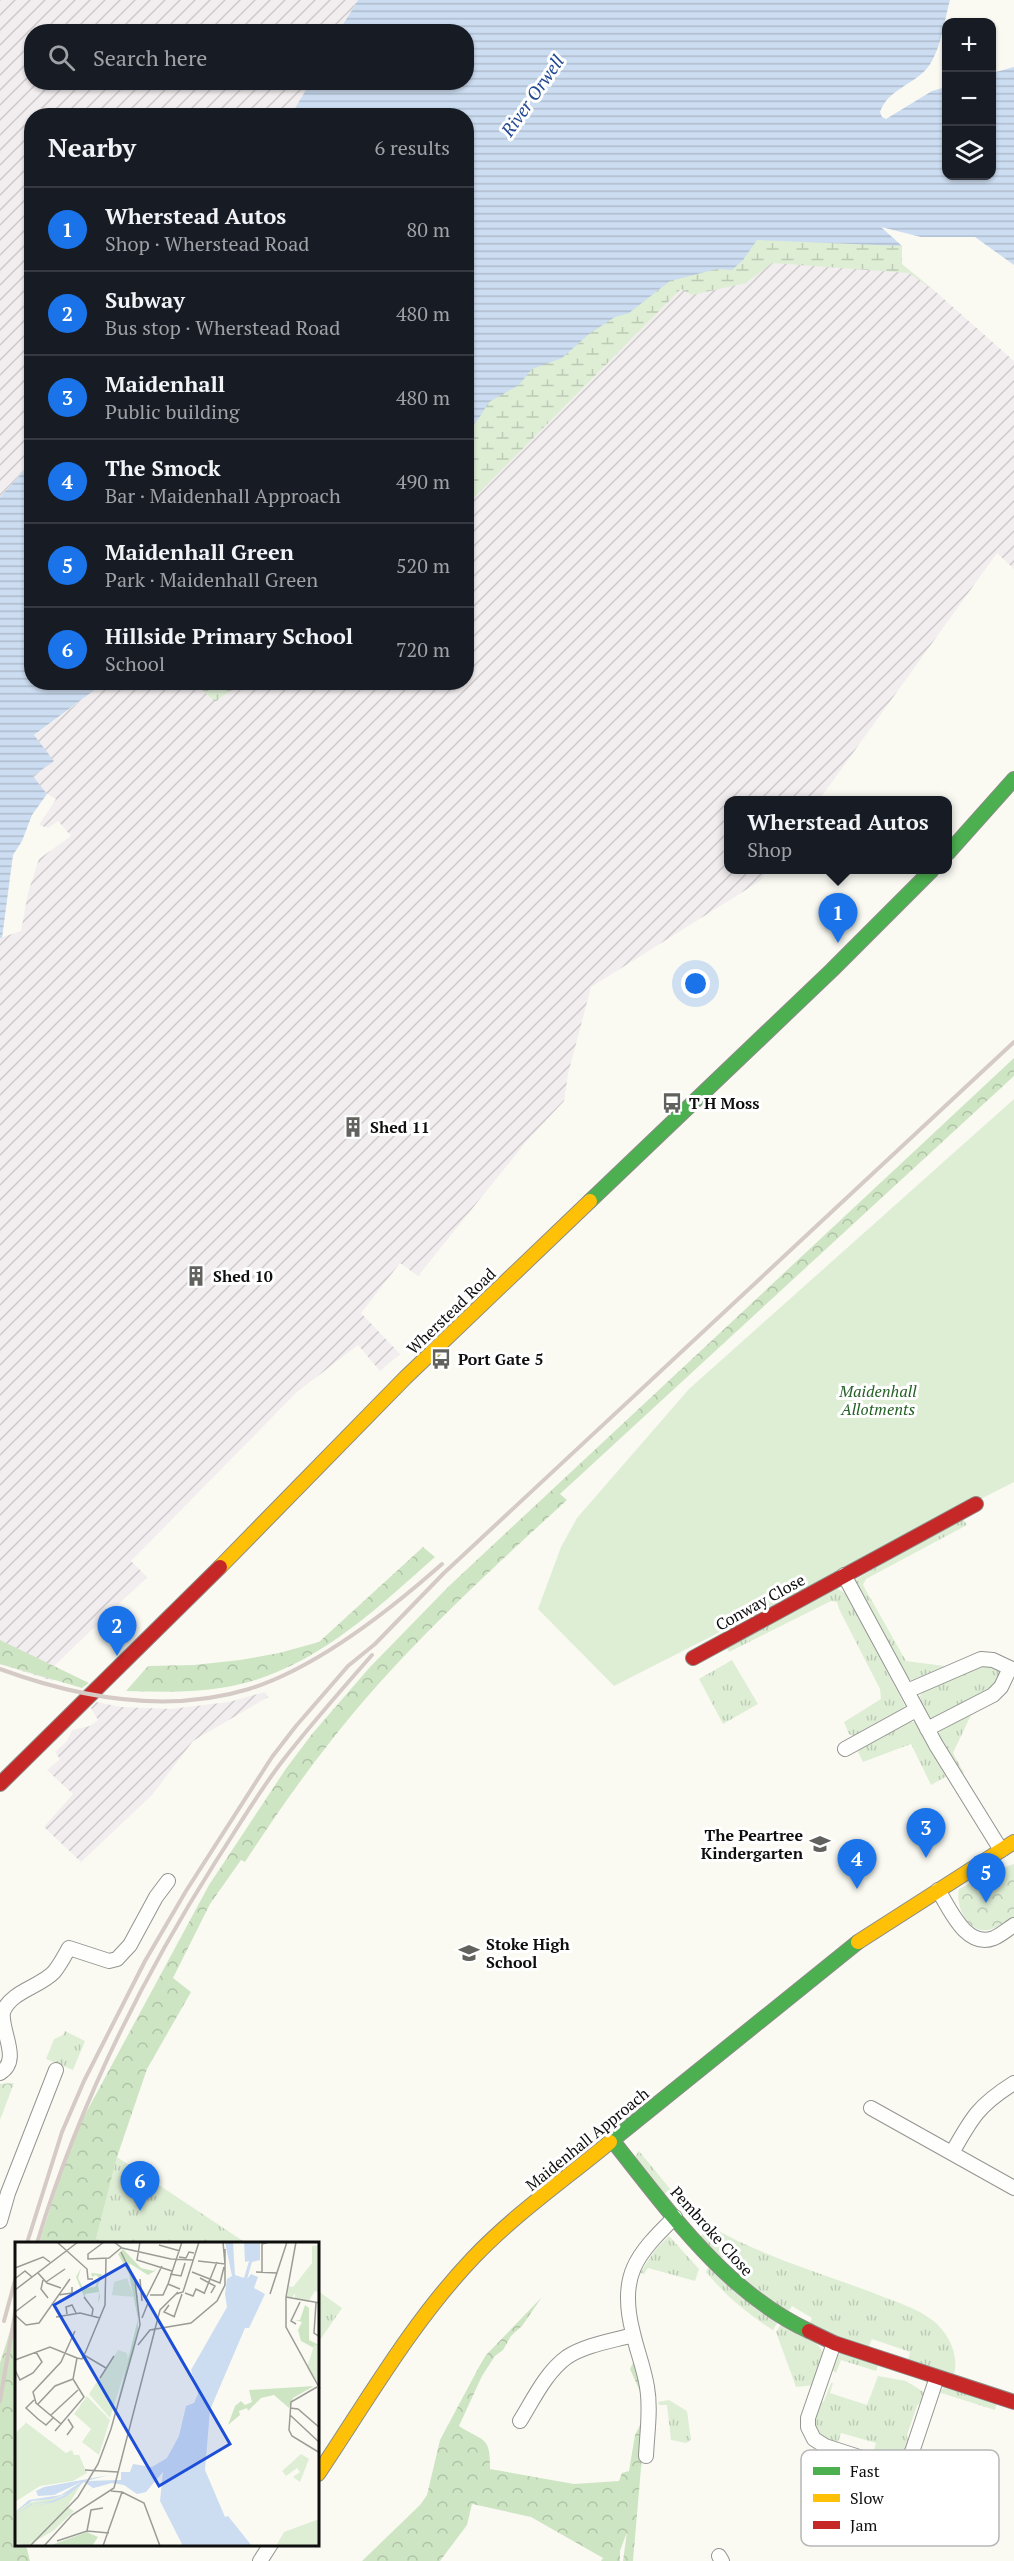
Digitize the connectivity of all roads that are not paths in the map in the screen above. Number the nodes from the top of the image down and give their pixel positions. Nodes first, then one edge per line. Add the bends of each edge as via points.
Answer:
1 (1014, 779) edge
2 (952, 849) edge
3 (928, 874) edge
4 (976, 1504) dead end
5 (844, 1575) junction
6 (693, 1658) dead end
7 (1012, 1667) edge
8 (907, 1691) junction
9 (916, 1710) junction
10 (927, 1729) junction
11 (845, 1749) dead end
12 (3, 1777) edge
13 (1014, 1842) edge
14 (1001, 1850) junction
15 (168, 1881) dead end
16 (938, 1890) junction
17 (1014, 1925) edge
18 (1, 2028) edge
19 (56, 2070) dead end
20 (0, 2073) edge
21 (1014, 2083) edge
22 (871, 2108) dead end
23 (612, 2140) junction
24 (951, 2152) junction
25 (1014, 2188) edge
26 (675, 2217) junction
27 (0, 2220) edge
28 (633, 2335) junction
29 (834, 2343) junction
30 (937, 2377) junction
31 (1014, 2402) edge
32 (520, 2421) dead end
33 (835, 2450) edge
34 (912, 2450) edge
35 (646, 2456) dead end
36 (320, 2471) edge
37 (270, 2546) edge
38 (260, 2561) edge

1 - 2 street
3 - 12 street, Wherstead Road via 405,1378 299,1488
4 - 5 street, Conway Close
5 - 6 street, Conway Close
5 - 8 street
7 - 8 street via 981,1659
7 - 10 street via 993,1695
8 - 9 street
9 - 10 street
9 - 11 street
10 - 14 street
13 - 14 street, Maidenhall Approach
14 - 16 street, Maidenhall Approach
15 - 18 street via 122,1956 109,1961 69,1948 53,1974 7,2005
16 - 17 street via 972,1938 994,1938
16 - 23 street, Maidenhall Approach via 844,1951
18 - 20 street via 9,2058
19 - 27 street
21 - 24 street via 989,2098
22 - 24 street
23 - 26 street, Pembroke Close
23 - 36 street, Maidenhall Approach via 498,2233 461,2269
24 - 25 street
26 - 28 street via 646,2246 633,2266 627,2295
26 - 29 street, Pembroke Close via 754,2300 800,2329
28 - 32 street via 578,2352 561,2362
28 - 35 street via 647,2387
29 - 30 street, Pembroke Close
29 - 33 street via 808,2421 814,2439
30 - 31 street, Pembroke Close
30 - 34 street
37 - 38 street

